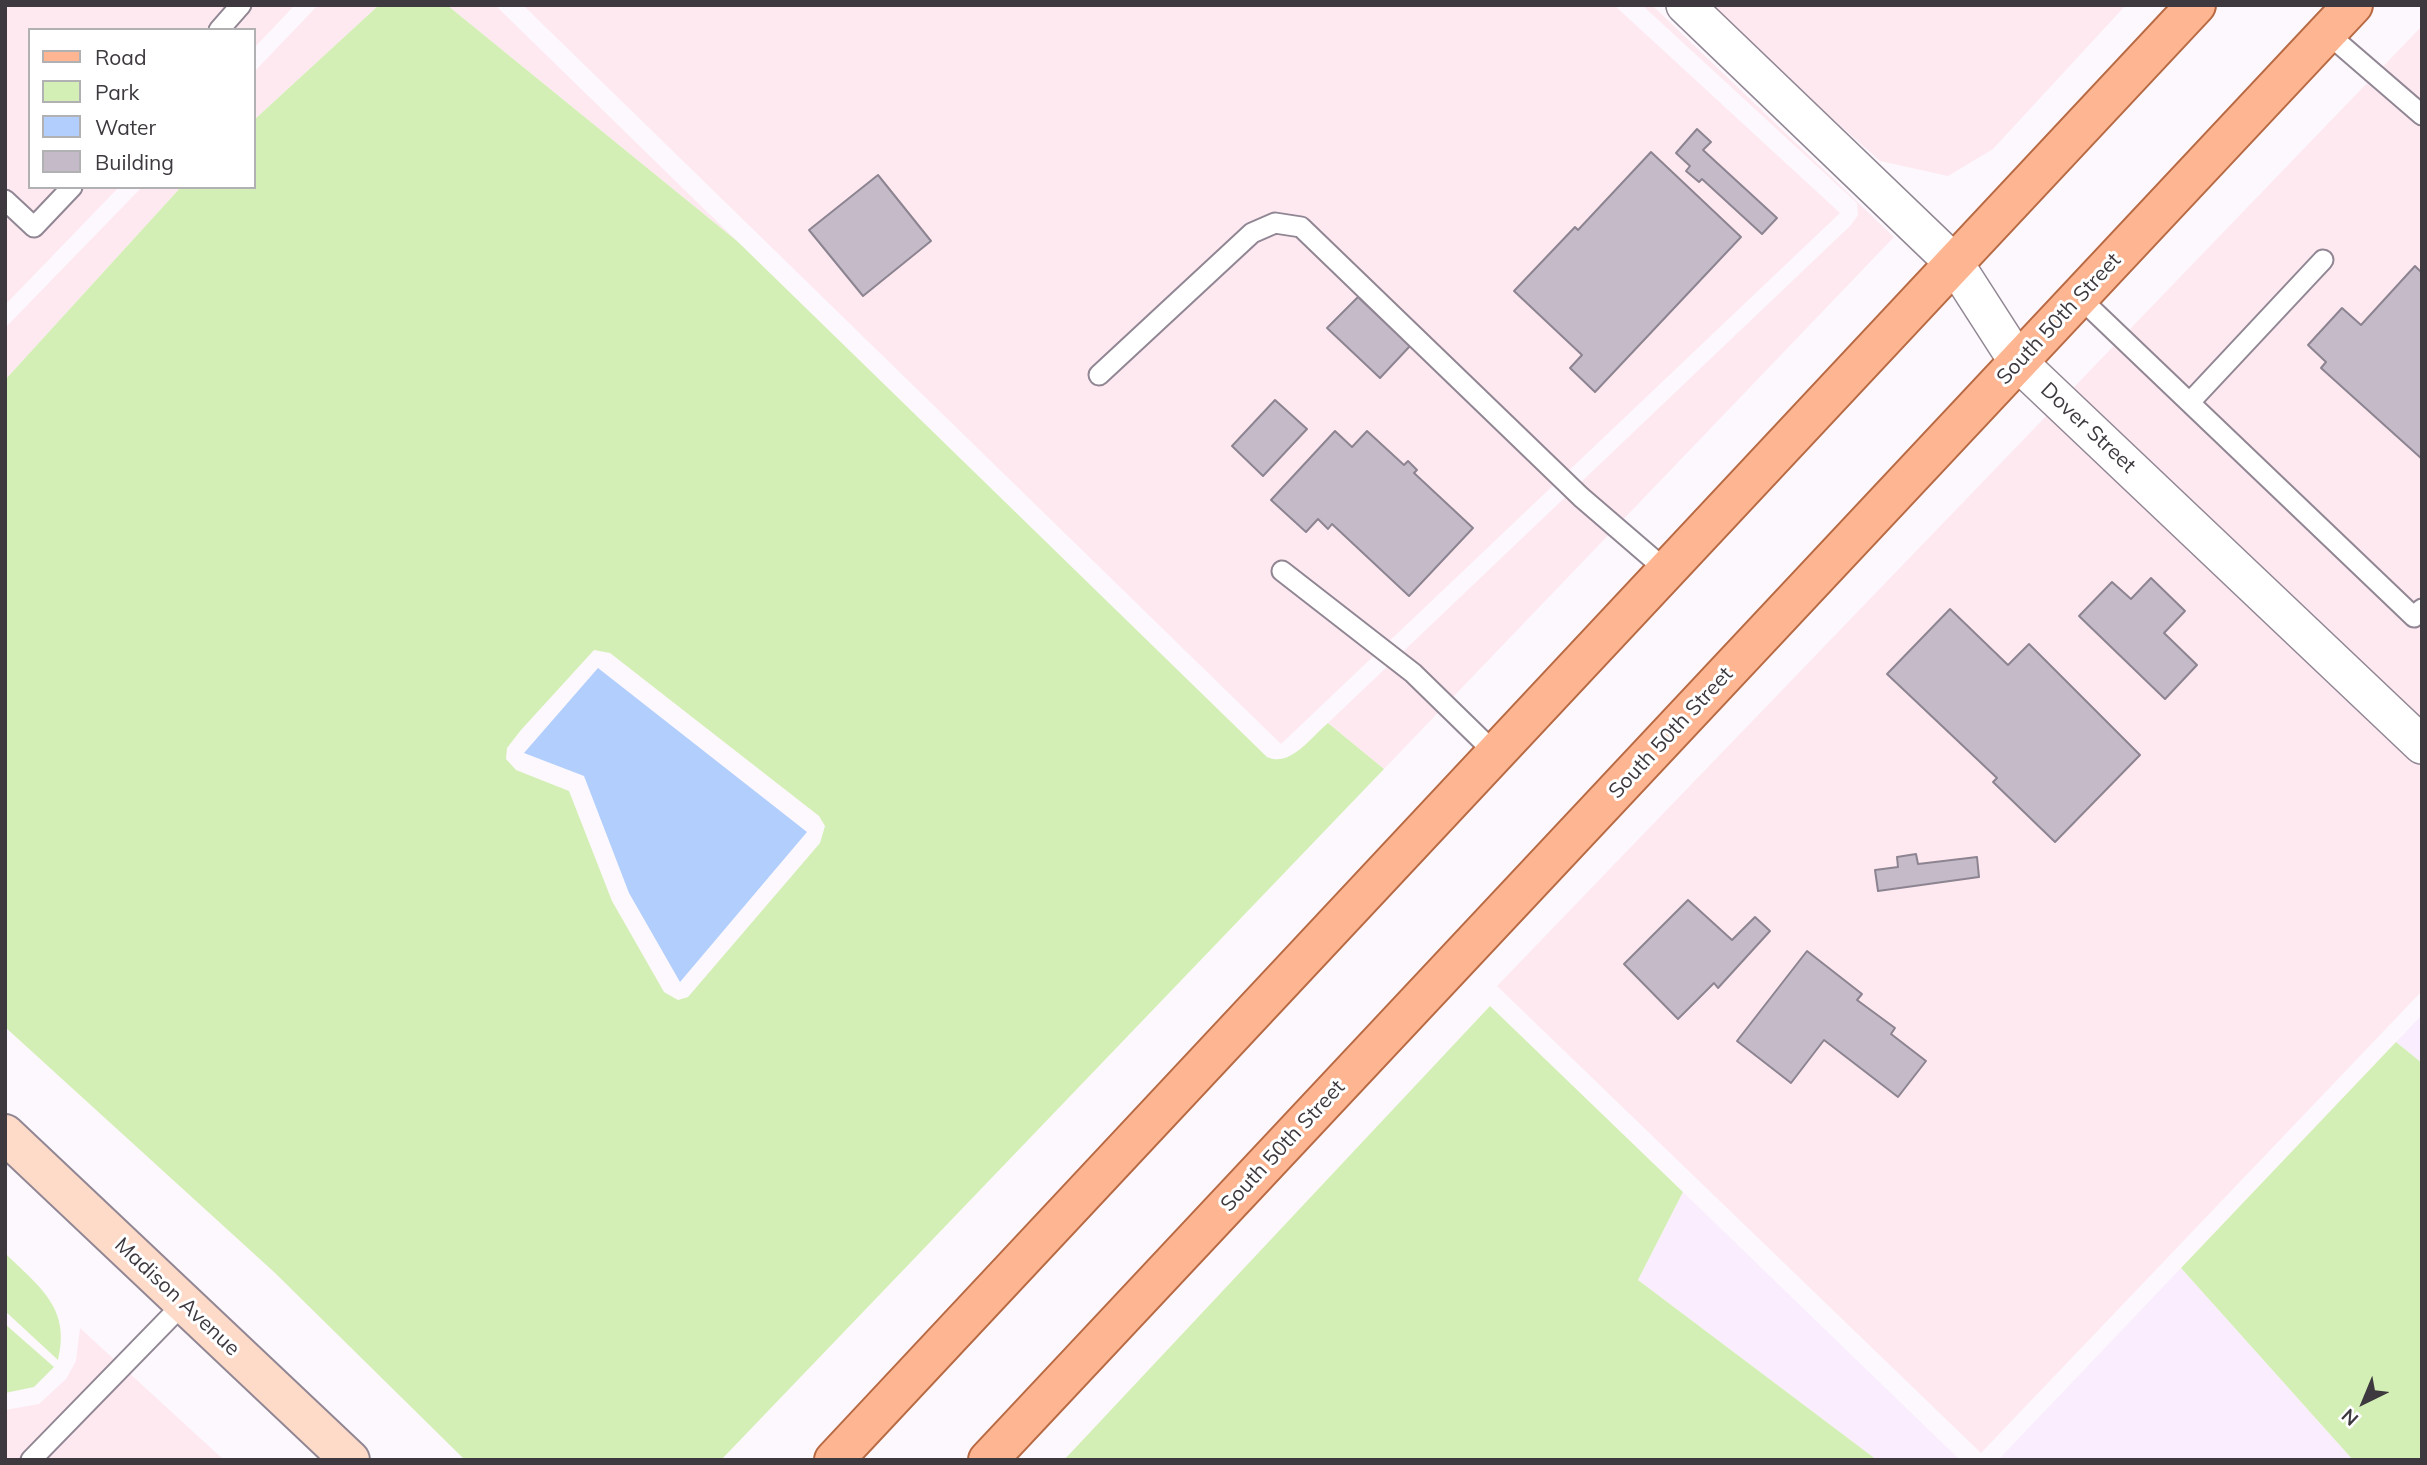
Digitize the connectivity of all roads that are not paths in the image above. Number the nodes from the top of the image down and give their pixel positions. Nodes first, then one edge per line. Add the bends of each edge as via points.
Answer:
1 (241, 5) edge
2 (1685, 5) edge
3 (2196, 5) edge
4 (2353, 5) edge
5 (221, 28) edge
6 (2328, 33) junction
7 (2422, 114) edge
8 (70, 189) edge
9 (5, 200) edge
10 (2323, 260) dead end
11 (1955, 264) junction
12 (2079, 297) junction
13 (2018, 362) junction
14 (1099, 375) dead end
15 (2191, 401) junction
16 (1282, 571) dead end
17 (1667, 571) junction
18 (2422, 609) edge
19 (2422, 745) edge
20 (1496, 754) junction
21 (5, 1134) edge
22 (184, 1303) junction
23 (31, 1460) edge
24 (349, 1460) edge
25 (834, 1460) edge
26 (988, 1460) edge

1 - 5 lane
2 - 11 street, Dover Street
3 - 11 main road
4 - 6 main road, South 50th Street
6 - 7 lane
6 - 12 main road, South 50th Street
8 - 9 lane via 34,227
10 - 15 lane
11 - 13 street, Dover Street
11 - 17 main road
12 - 13 main road, South 50th Street
12 - 15 lane
13 - 19 street, Dover Street
13 - 26 main road, South 50th Street
14 - 17 lane via 1252,233 1275,223 1301,228 1581,497
15 - 18 lane via 2414,617
16 - 20 lane via 1413,673
17 - 20 main road
20 - 25 main road
21 - 22 main road, Madison Avenue
22 - 23 lane
22 - 24 main road, Madison Avenue

